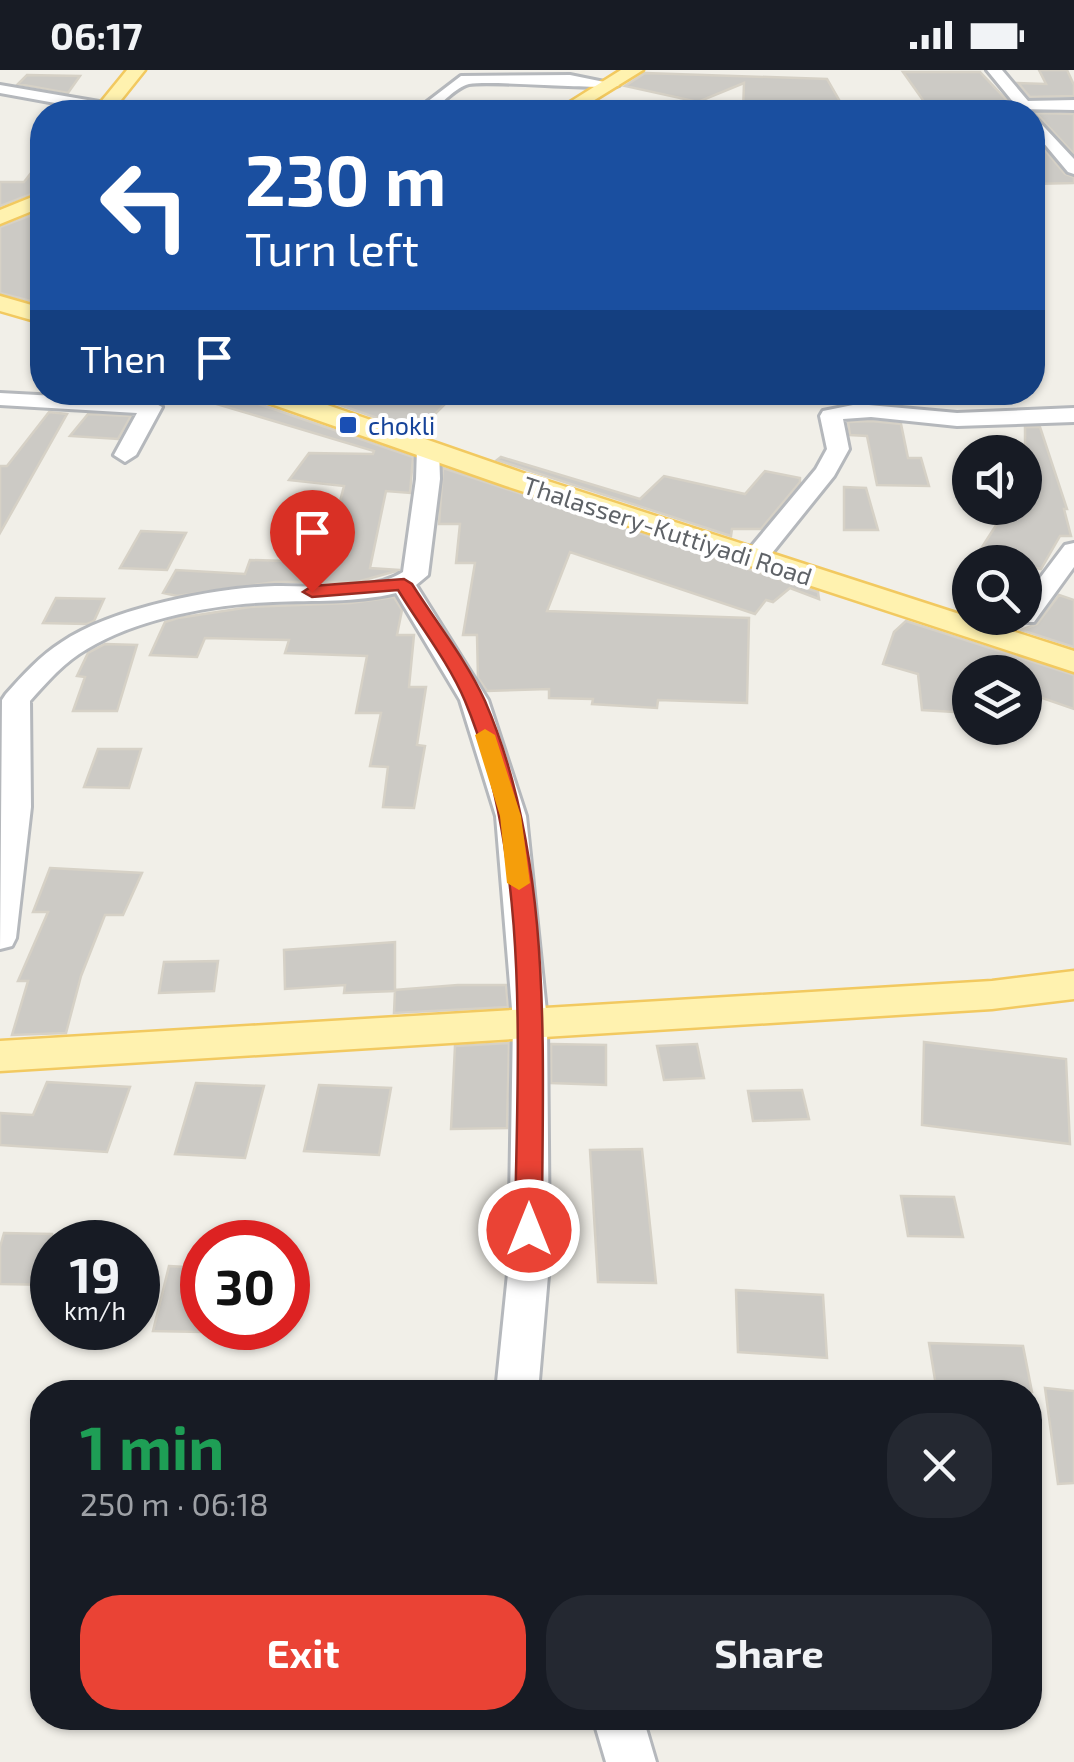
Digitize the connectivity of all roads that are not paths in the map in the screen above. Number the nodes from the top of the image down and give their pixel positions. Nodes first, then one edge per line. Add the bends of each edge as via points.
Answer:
1 (136, 70) edge
2 (634, 70) edge
3 (994, 70) edge
4 (612, 85) junction
5 (0, 89) edge
6 (60, 100) edge
7 (120, 100) edge
8 (437, 100) edge
9 (584, 100) edge
10 (1018, 100) edge
11 (1074, 105) edge
12 (1045, 109) edge
13 (1045, 133) edge
14 (1074, 169) edge
15 (30, 206) edge
16 (0, 218) edge
17 (0, 302) edge
18 (30, 312) edge
19 (0, 400) edge
20 (30, 400) edge
21 (143, 405) edge
22 (330, 405) edge
23 (818, 405) edge
24 (1074, 415) edge
25 (832, 416) junction
26 (428, 449) junction
27 (125, 455) dead end
28 (1074, 550) edge
29 (755, 558) junction
30 (404, 584) junction
31 (1042, 592) edge
32 (952, 607) edge
33 (1034, 635) edge
34 (1074, 662) edge
35 (8, 806) edge
36 (0, 938) edge
37 (1074, 985) edge
38 (530, 1021) junction
39 (0, 1056) edge
40 (519, 1380) edge
41 (622, 1730) edge
42 (631, 1762) edge

1 - 7 main road
2 - 4 main road
3 - 10 street
4 - 8 street via 461,80
4 - 9 main road
5 - 6 street
11 - 12 street
13 - 14 street
15 - 16 main road
17 - 18 main road
19 - 20 street
21 - 27 street via 151,407
22 - 26 main road, Thalassery-Kuttiyadi Road
23 - 25 street
24 - 25 street
25 - 29 street via 838,449
26 - 29 main road, Thalassery-Kuttiyadi Road
26 - 30 street via 416,575
28 - 31 street
29 - 32 main road, Thalassery-Kuttiyadi Road
30 - 35 street via 252,595 84,639 43,669 16,700
30 - 38 street via 474,700 511,816
33 - 34 main road, Thalassery-Kuttiyadi Road
35 - 36 street
37 - 38 main road
38 - 39 main road
38 - 40 street via 528,1264
41 - 42 street

